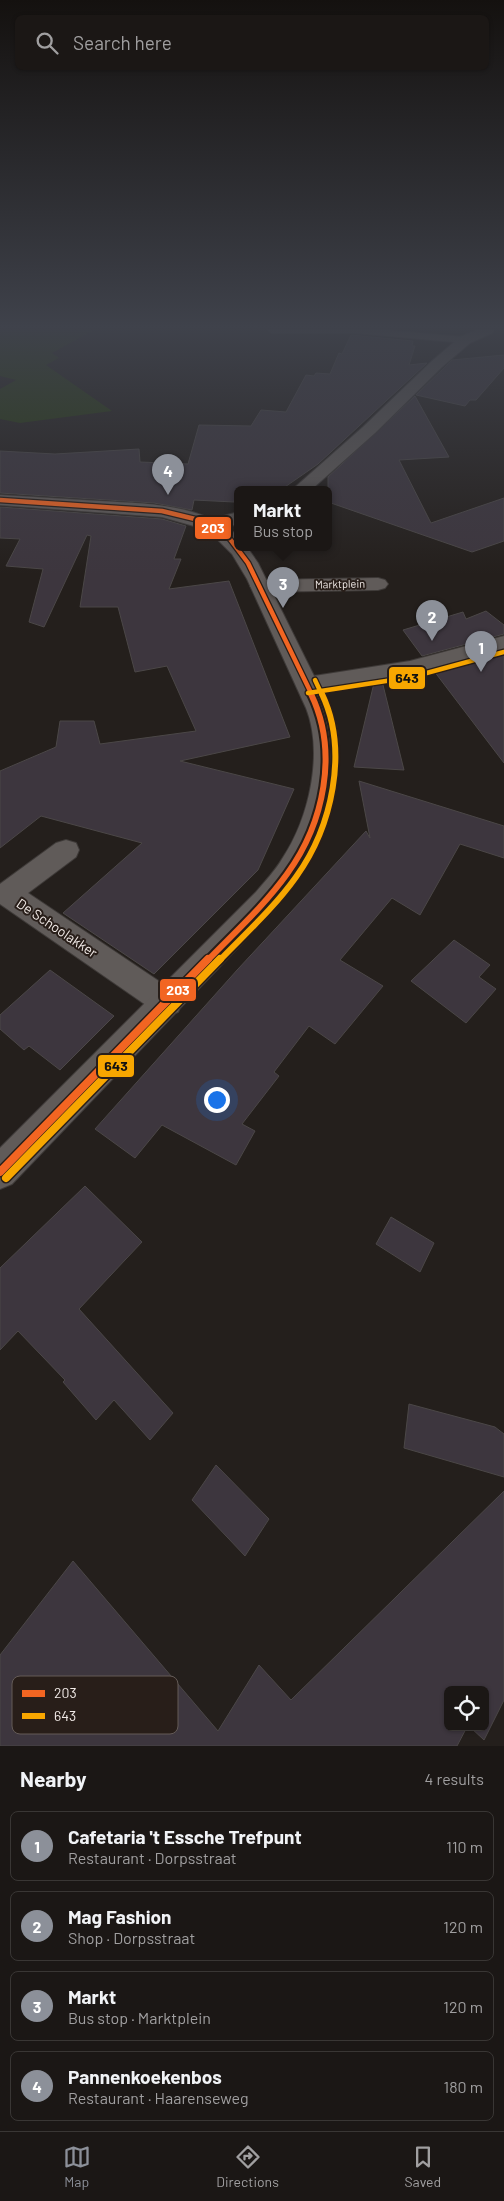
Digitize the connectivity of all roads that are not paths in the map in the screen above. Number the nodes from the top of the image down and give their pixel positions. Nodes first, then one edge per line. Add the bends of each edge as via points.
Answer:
1 (387, 411) edge
2 (305, 486) edge
3 (0, 500) edge
4 (234, 519) edge
5 (213, 525) junction
6 (234, 545) edge
7 (241, 551) edge
8 (378, 584) dead end
9 (260, 586) junction
10 (504, 643) edge
11 (307, 684) junction
12 (66, 850) dead end
13 (167, 1003) junction
14 (0, 1172) edge

1 - 2 street
3 - 5 street via 162,511 183,514
4 - 5 street
5 - 6 street
7 - 9 street
8 - 9 street, Marktplein
9 - 11 street
10 - 11 street via 411,668
11 - 13 street via 324,723 326,739 325,777 317,814 294,864 266,900
12 - 13 street, De Schoolakker via 7,894
13 - 14 street

